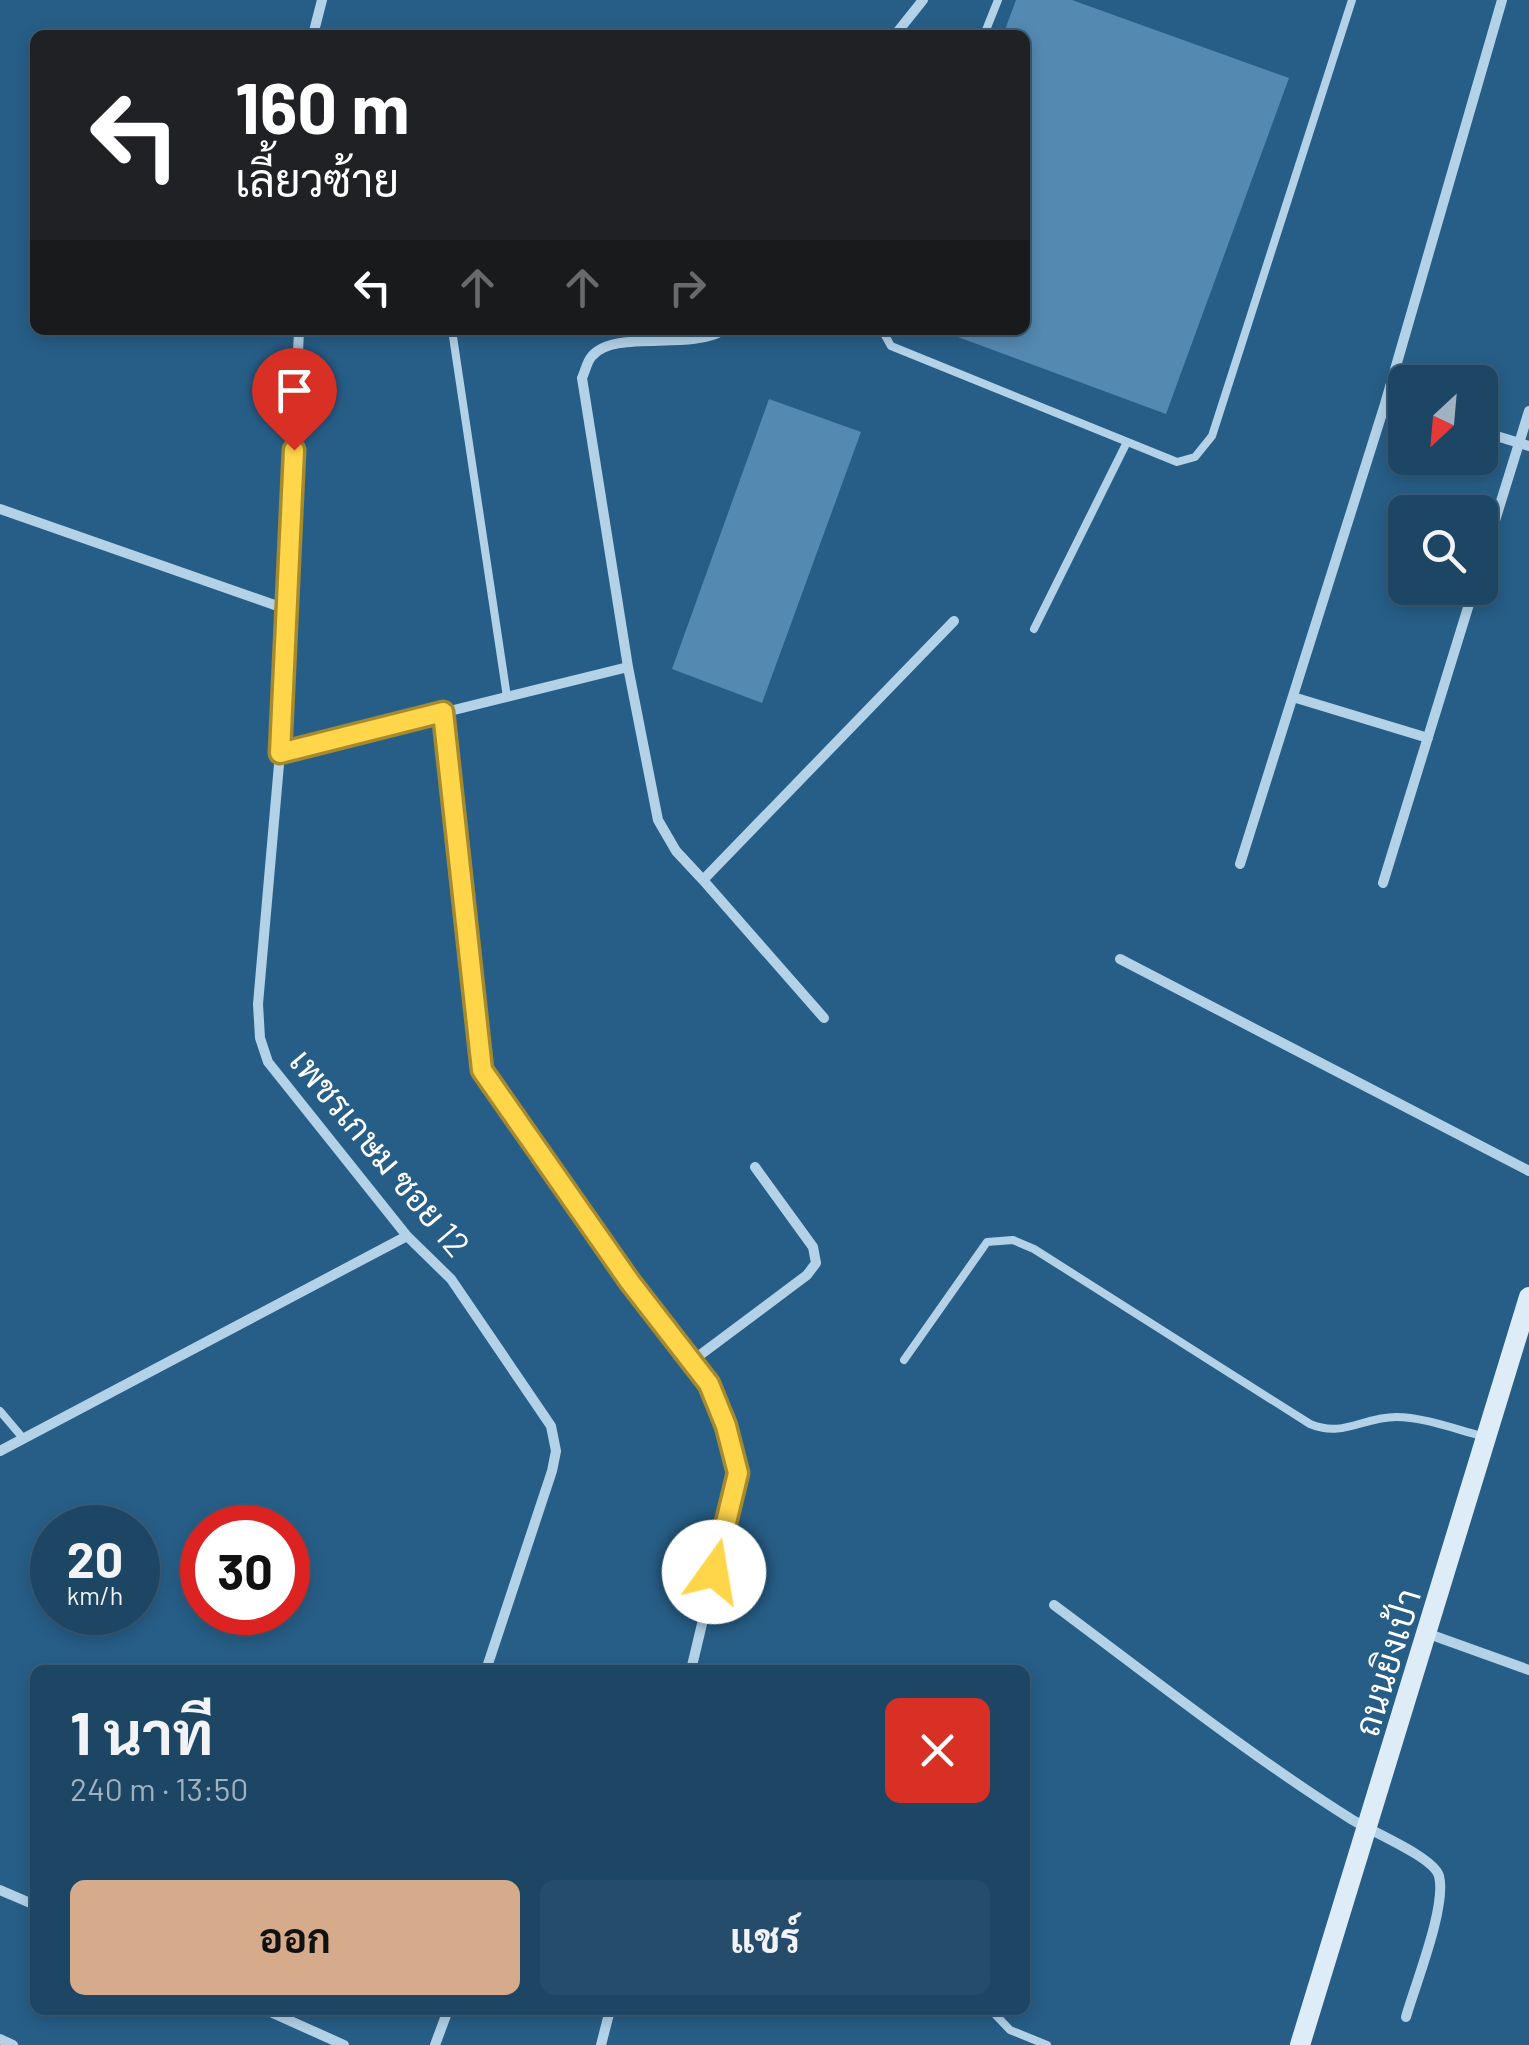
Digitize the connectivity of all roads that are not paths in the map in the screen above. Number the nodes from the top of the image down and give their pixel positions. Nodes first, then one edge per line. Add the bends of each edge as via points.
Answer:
1 (322, 0) edge
2 (922, 0) edge
3 (998, 0) edge
4 (1352, 0) edge
5 (1502, 0) edge
6 (314, 30) edge
7 (899, 30) edge
8 (986, 30) edge
9 (299, 335) edge
10 (453, 335) edge
11 (707, 335) edge
12 (885, 335) edge
13 (1385, 404) junction
14 (1388, 405) edge
15 (1529, 411) edge
16 (1498, 436) edge
17 (1127, 442) junction
18 (1524, 444) edge
19 (0, 509) edge
20 (1498, 518) edge
21 (1469, 605) edge
22 (286, 609) junction
23 (954, 621) dead end
24 (1034, 629) dead end
25 (628, 666) junction
26 (507, 697) junction
27 (1292, 697) junction
28 (443, 712) junction
29 (1428, 738) junction
30 (280, 753) junction
31 (1240, 864) dead end
32 (703, 880) junction
33 (1383, 882) dead end
34 (1120, 959) dead end
35 (824, 1018) dead end
36 (755, 1167) dead end
37 (1529, 1170) edge
38 (407, 1236) junction
39 (1529, 1296) edge
40 (904, 1360) dead end
41 (692, 1361) junction
42 (0, 1411) edge
43 (22, 1436) junction
44 (1486, 1437) junction
45 (0, 1451) edge
46 (1054, 1605) dead end
47 (1429, 1634) junction
48 (488, 1665) edge
49 (692, 1665) edge
50 (1529, 1670) edge
51 (1368, 1830) junction
52 (0, 1890) edge
53 (30, 1903) edge
54 (277, 2015) edge
55 (446, 2015) edge
56 (609, 2015) edge
57 (996, 2015) edge
58 (1406, 2017) dead end
59 (0, 2038) edge
60 (13, 2045) edge
61 (344, 2045) edge
62 (435, 2045) edge
63 (601, 2045) edge
64 (1047, 2045) edge
65 (1300, 2045) edge

1 - 6 street
2 - 7 street
3 - 8 lane
4 - 17 lane via 1212,436 1196,457 1177,462
5 - 13 street
9 - 22 street, เพชรเกษม ซอย 12
10 - 26 lane
11 - 25 street via 610,345 592,354 582,378
12 - 17 lane via 892,346
13 - 14 street
13 - 27 street
15 - 18 street
16 - 18 street
17 - 24 lane
18 - 20 street
19 - 22 street
21 - 29 street
22 - 30 street, เพชรเกษม ซอย 12
23 - 32 street
25 - 26 street
25 - 32 street via 658,820
26 - 28 street
27 - 29 street
27 - 31 street
28 - 30 street
28 - 41 street via 482,1070
29 - 33 street
30 - 38 street, เพชรเกษม ซอย 12 via 260,1038 268,1062
32 - 35 street
34 - 37 street
36 - 41 street via 813,1247 816,1263
38 - 43 street via 68,1418
38 - 48 street, เพชรเกษม ซอย 12 via 451,1279 551,1426 556,1451
39 - 44 main road, ถนนยิงเป้า
40 - 44 lane via 987,1242 1013,1240 1310,1424 1340,1431 1402,1416
41 - 49 street via 709,1384 738,1473
42 - 43 lane
43 - 45 street
44 - 47 main road, ถนนยิงเป้า
46 - 51 street via 1284,1777
47 - 50 street
47 - 51 main road, ถนนยิงเป้า
51 - 58 street via 1432,1864 1440,1876 1440,1898
51 - 65 main road, ถนนยิงเป้า
52 - 53 street
54 - 61 street
55 - 62 street
56 - 63 street
57 - 64 lane via 1010,2030
59 - 60 street

